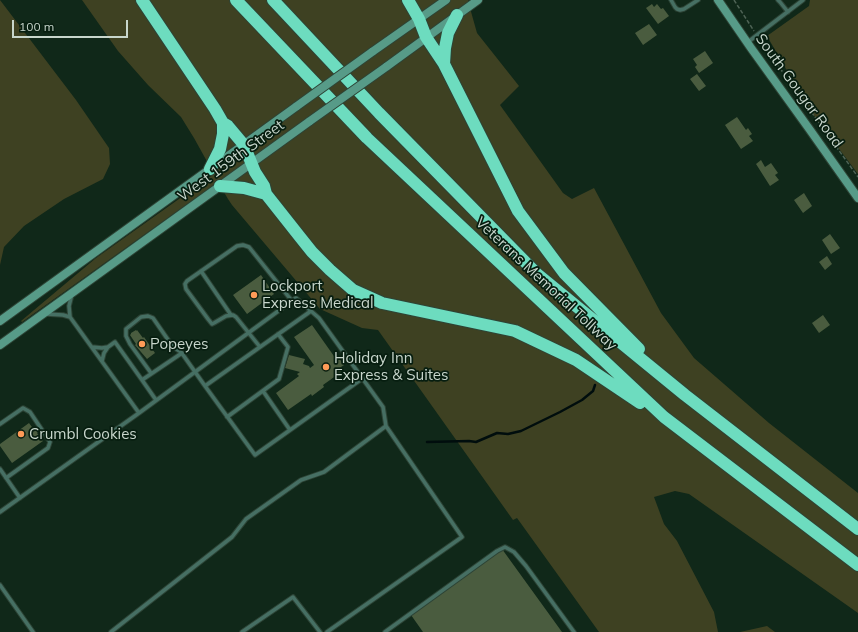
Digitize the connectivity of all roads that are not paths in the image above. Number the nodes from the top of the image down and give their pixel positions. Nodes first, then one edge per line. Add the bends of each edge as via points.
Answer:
1 (142, 0) edge
2 (236, 0) edge
3 (273, 0) edge
4 (408, 0) edge
5 (446, 0) edge
6 (478, 0) edge
7 (671, 0) edge
8 (698, 0) edge
9 (718, 0) edge
10 (778, 0) edge
11 (803, 0) edge
12 (788, 12) junction
13 (457, 15) junction
14 (419, 19) junction
15 (426, 37) junction
16 (747, 42) junction
17 (444, 64) junction
18 (223, 123) junction
19 (244, 145) junction
20 (251, 163) junction
21 (210, 169) junction
22 (220, 186) junction
23 (266, 194) junction
24 (858, 198) edge
25 (201, 271) junction
26 (73, 292) junction
27 (292, 301) junction
28 (311, 311) junction
29 (43, 314) junction
30 (231, 315) junction
31 (70, 317) junction
32 (0, 321) edge
33 (249, 332) junction
34 (278, 334) junction
35 (0, 345) edge
36 (92, 347) junction
37 (108, 347) junction
38 (260, 347) junction
39 (182, 353) junction
40 (102, 361) junction
41 (195, 371) junction
42 (151, 374) junction
43 (363, 378) junction
44 (142, 380) junction
45 (205, 386) junction
46 (263, 391) junction
47 (685, 395) junction
48 (156, 400) junction
49 (139, 413) junction
50 (227, 417) junction
51 (0, 424) edge
52 (386, 426) junction
53 (678, 428) junction
54 (290, 430) junction
55 (0, 469) edge
56 (6, 478) junction
57 (20, 498) junction
58 (0, 512) edge
59 (858, 529) edge
60 (858, 565) edge
61 (0, 585) edge
62 (34, 632) edge
63 (112, 632) edge
64 (242, 632) edge
65 (320, 632) edge
66 (327, 632) edge
67 (385, 632) edge
68 (574, 632) edge

1 - 18 highway
2 - 53 highway, Veterans Memorial Tollway via 367,138
3 - 47 highway, Veterans Memorial Tollway via 379,113 537,274
4 - 14 highway
5 - 14 main road, West 159th Street
6 - 13 main road, West 159th Street
7 - 8 lane via 680,10
9 - 16 main road, South Gougar Road
10 - 12 lane
11 - 12 lane
12 - 16 lane
13 - 15 main road, West 159th Street
13 - 17 highway via 448,34
14 - 15 highway
14 - 19 main road, West 159th Street, bridge
15 - 17 highway
15 - 20 main road, West 159th Street, bridge
16 - 24 main road, South Gougar Road
17 - 47 highway via 523,217 564,273
18 - 19 highway
18 - 21 highway via 220,149
19 - 20 highway
19 - 21 main road, West 159th Street
20 - 22 main road, West 159th Street
20 - 23 highway
21 - 32 main road, West 159th Street
22 - 23 highway via 244,188
22 - 26 main road, West 159th Street
23 - 53 highway via 312,252 353,290 382,303 514,331 576,360
25 - 27 lane via 243,244
25 - 30 lane
25 - 30 lane via 187,281 186,289 212,324
26 - 29 main road, West 159th Street
26 - 31 lane via 69,306
27 - 28 lane via 296,298
27 - 33 lane
28 - 34 lane
28 - 43 lane via 320,318
29 - 31 lane
29 - 35 main road, West 159th Street
30 - 33 lane
31 - 36 lane
33 - 38 lane
33 - 41 lane
34 - 38 lane
34 - 46 lane via 288,348 279,379
36 - 37 lane
36 - 40 lane
37 - 40 lane
37 - 44 lane via 115,342
38 - 45 lane
39 - 41 lane
39 - 42 lane
39 - 42 lane via 173,347 153,318 141,318 126,329 126,336
40 - 49 lane
41 - 45 lane
41 - 48 lane
42 - 44 lane
43 - 52 lane via 383,407
43 - 54 lane
44 - 48 lane
45 - 50 lane
46 - 50 lane
46 - 54 lane
47 - 59 highway, Veterans Memorial Tollway
48 - 49 lane
49 - 57 lane
50 - 54 lane via 255,455
51 - 56 lane via 23,408 30,412 50,442 48,448
52 - 63 lane via 324,472 301,480 246,519 232,537
52 - 66 lane via 462,537
53 - 60 highway, Veterans Memorial Tollway
55 - 56 lane
56 - 57 lane
57 - 58 lane
61 - 62 lane
64 - 65 lane via 294,596
67 - 68 lane via 505,547 514,552 526,566

